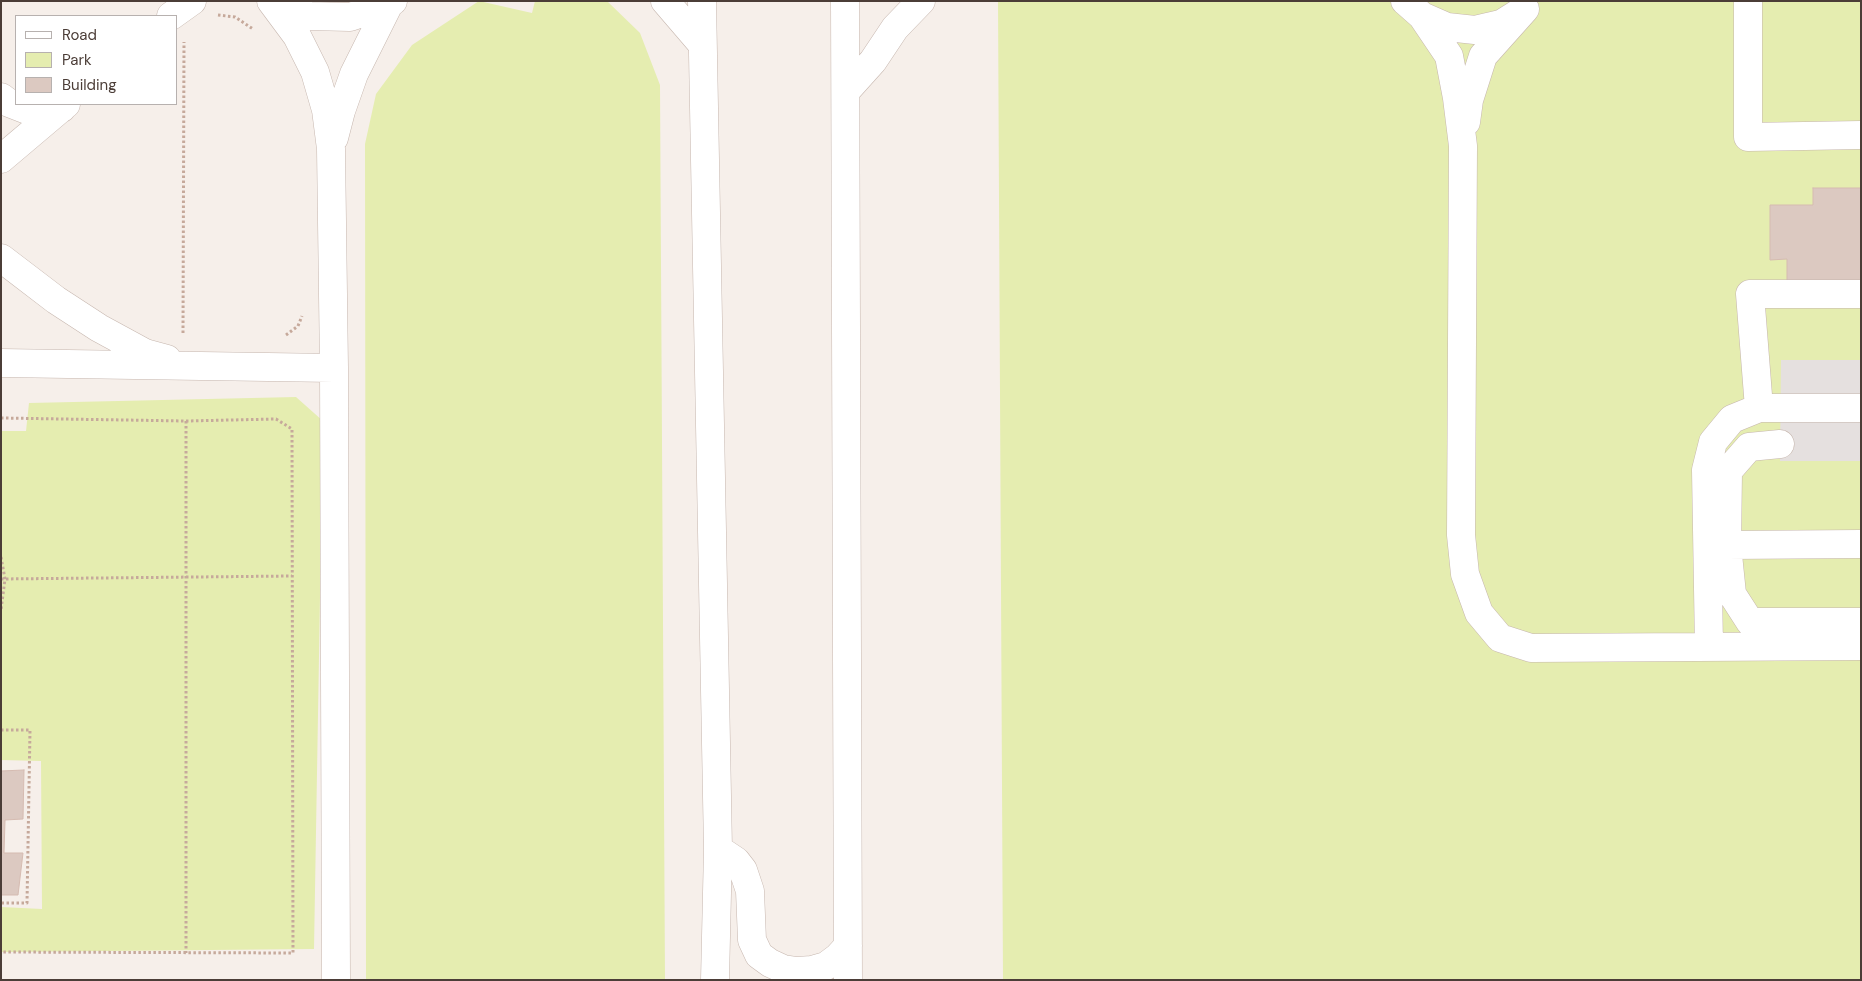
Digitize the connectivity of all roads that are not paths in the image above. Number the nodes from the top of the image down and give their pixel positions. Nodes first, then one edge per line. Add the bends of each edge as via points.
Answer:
1 (272, 1) edge
2 (666, 1) edge
3 (702, 1) edge
4 (845, 1) edge
5 (921, 1) edge
6 (1748, 1) edge
7 (391, 3) edge
8 (1529, 5) edge
9 (1414, 8) edge
10 (701, 43) junction
11 (846, 91) junction
12 (1, 97) edge
13 (64, 106) edge
14 (1861, 135) edge
15 (1463, 146) junction
16 (331, 149) junction
17 (1, 158) edge
18 (1, 258) edge
19 (1861, 294) edge
20 (6, 359) edge
21 (192, 366) junction
22 (334, 368) junction
23 (1759, 408) junction
24 (1861, 408) edge
25 (1780, 444) dead end
26 (1861, 544) edge
27 (1727, 545) junction
28 (1861, 622) edge
29 (1861, 646) edge
30 (1709, 647) junction
31 (718, 849) junction
32 (848, 946) junction
33 (336, 980) edge
34 (716, 980) edge
35 (848, 980) edge

1 - 7 street via 309,16 350,17
1 - 16 street via 297,36 315,72 326,110
2 - 10 street
3 - 10 street
4 - 11 street
5 - 11 street via 895,28 873,61
6 - 14 street via 1748,137
7 - 16 street via 354,74
8 - 9 street via 1501,24 1475,30 1447,27
8 - 15 street via 1483,56 1469,100
9 - 15 street via 1449,56
10 - 31 street
11 - 32 street
12 - 13 street via 27,110
13 - 17 street
15 - 30 street via 1461,535 1465,574 1479,613 1500,638 1531,648
16 - 22 street
18 - 21 street via 99,328 145,353
19 - 23 street via 1750,294
20 - 21 street
21 - 22 street
22 - 33 street
23 - 24 street
23 - 30 street via 1732,419 1713,442 1706,470
25 - 27 street via 1750,447 1728,470
26 - 27 street
27 - 28 street via 1732,594 1750,622
29 - 30 street
31 - 32 street via 743,870 750,891 752,940 759,955 783,969 812,970 826,966
31 - 34 street
32 - 35 street

